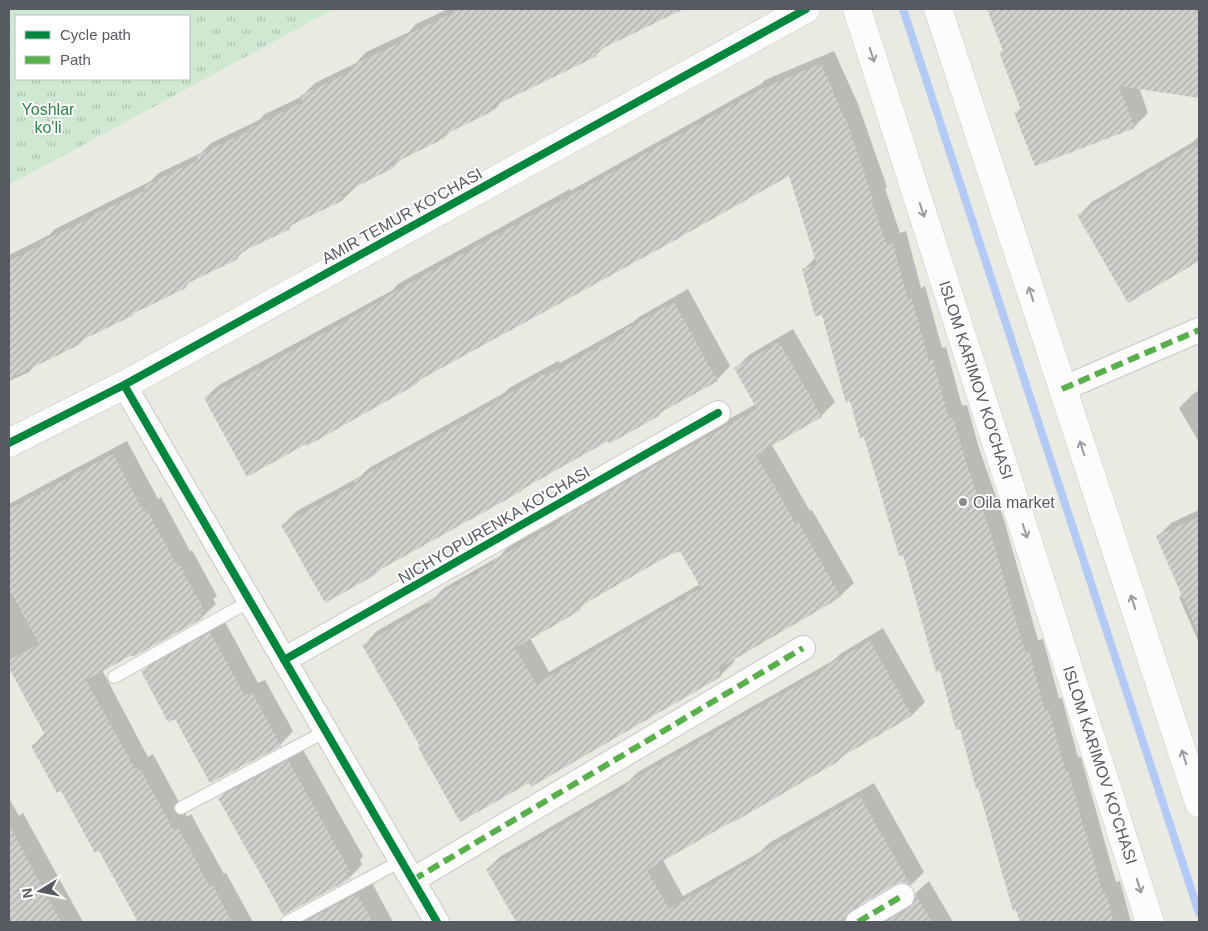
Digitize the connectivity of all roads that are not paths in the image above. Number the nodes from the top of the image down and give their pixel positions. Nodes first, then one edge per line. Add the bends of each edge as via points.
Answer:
1 (806, 9) edge
2 (857, 9) edge
3 (938, 9) edge
4 (1199, 330) edge
5 (124, 386) junction
6 (1062, 389) junction
7 (718, 413) dead end
8 (9, 443) edge
9 (250, 601) junction
10 (803, 648) dead end
11 (284, 660) junction
12 (114, 677) dead end
13 (326, 731) junction
14 (1199, 803) edge
15 (182, 808) dead end
16 (407, 870) junction
17 (902, 896) dead end
18 (288, 922) edge
19 (437, 922) edge
20 (858, 922) edge
21 (1150, 922) edge

1 - 5 main road, AMIR TEMUR KO'CHASI
2 -> 21 main road, ISLOM KARIMOV KO'CHASI
6 -> 3 main road
4 - 6 street
5 - 8 main road, AMIR TEMUR KO'CHASI
5 - 9 street
14 -> 6 main road
7 - 11 street, NICHYOPURENKA KO'CHASI
9 - 11 street
9 - 12 lane
10 - 16 street
11 - 13 street
13 - 15 lane
13 - 16 street
16 - 18 lane
16 - 19 street
17 - 20 street

